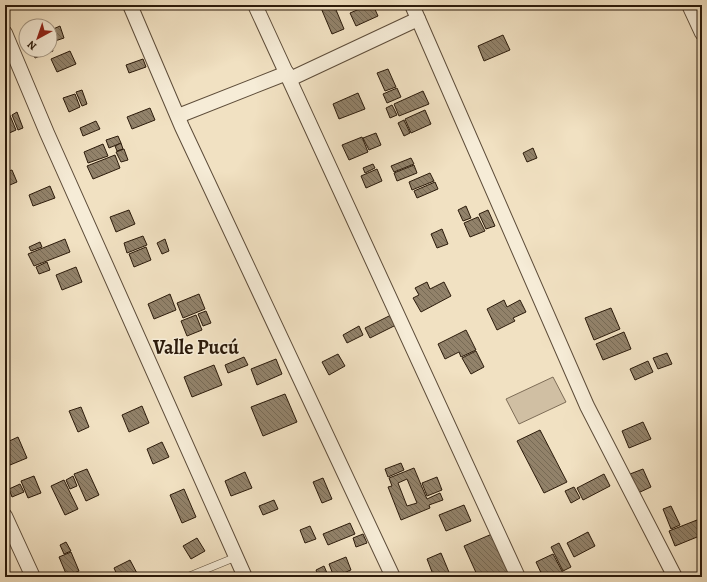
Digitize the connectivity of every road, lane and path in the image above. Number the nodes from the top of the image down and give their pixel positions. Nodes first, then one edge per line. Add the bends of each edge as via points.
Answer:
1 (130, 5) edge
2 (255, 5) edge
3 (412, 5) edge
4 (689, 5) edge
5 (418, 19) junction
6 (5, 33) edge
7 (702, 33) edge
8 (289, 76) junction
9 (178, 116) junction
10 (5, 516) edge
11 (236, 557) junction
12 (33, 577) edge
13 (187, 577) edge
14 (245, 577) edge
15 (393, 577) edge
16 (518, 577) edge
17 (675, 577) edge

1 - 9 street
2 - 8 street
3 - 5 street
4 - 7 street
5 - 8 street
5 - 17 street via 586,406
6 - 11 street
8 - 9 street
8 - 16 street
9 - 15 street
10 - 12 street
11 - 13 lane
11 - 14 street

